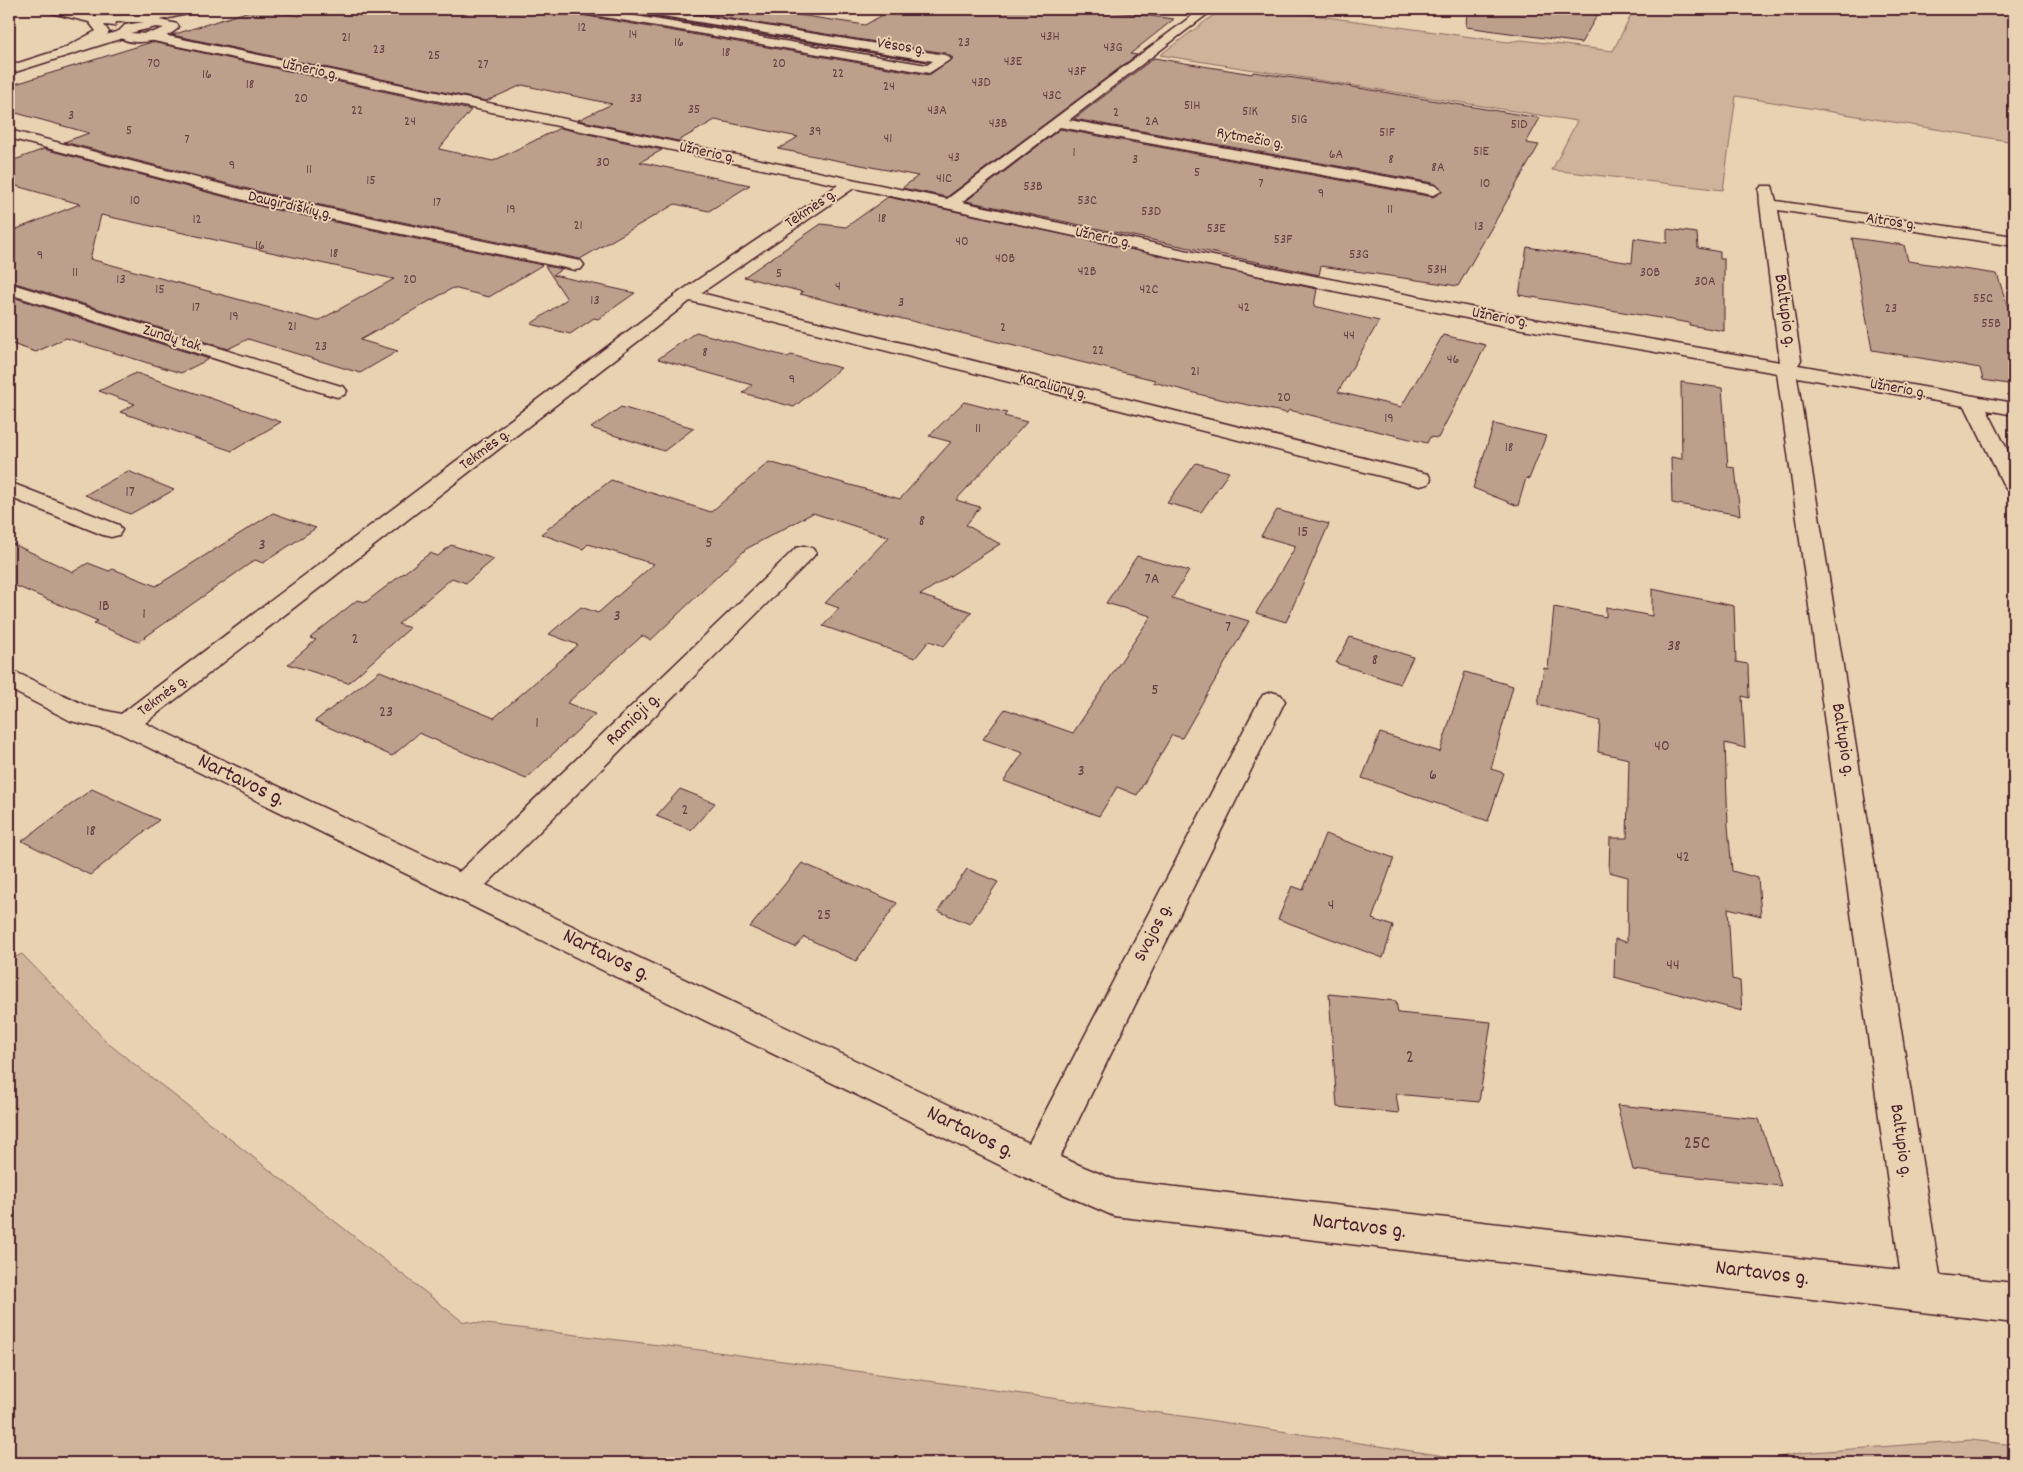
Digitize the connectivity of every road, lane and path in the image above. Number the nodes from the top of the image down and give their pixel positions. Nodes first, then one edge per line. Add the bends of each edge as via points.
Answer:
1 (47, 9) edge
2 (198, 9) edge
3 (213, 9) edge
4 (575, 9) edge
5 (638, 9) edge
6 (1208, 9) edge
7 (93, 19) junction
8 (156, 23) junction
9 (169, 28) junction
10 (128, 33) junction
11 (149, 36) junction
12 (195, 46) junction
13 (68, 51) junction
14 (48, 58) junction
15 (9, 70) edge
16 (1060, 123) junction
17 (9, 134) edge
18 (851, 183) junction
19 (1433, 190) dead end
20 (1767, 196) joint
21 (950, 204) junction
22 (2014, 241) edge
23 (574, 265) dead end
24 (9, 288) edge
25 (687, 295) junction
26 (1786, 370) junction
27 (337, 391) dead end
28 (1973, 402) junction
29 (2014, 409) edge
30 (1420, 479) dead end
31 (2014, 484) edge
32 (9, 489) edge
33 (111, 530) dead end
34 (804, 553) dead end
35 (9, 678) edge
36 (1272, 701) dead end
37 (125, 725) junction
38 (464, 887) junction
39 (1037, 1165) junction
40 (1923, 1294) junction
41 (2014, 1303) edge

1 - 7 street
2 - 7 street via 154,18
2 - 8 street
3 - 9 street
4 - 5 street, Vėsos g. via 929,69 944,59
6 - 16 street
7 - 10 street
7 - 13 street via 103,32
8 - 9 street
8 - 10 street
9 - 11 street
9 - 12 street, Užnerio g.
10 - 11 street
10 - 13 street
10 - 14 street
11 - 12 street, Užnerio g.
12 - 18 street, Užnerio g.
13 - 14 street
14 - 15 street
16 - 19 street, Rytmečio g.
16 - 21 street
17 - 23 street, Daugirdiškių g. via 266,201
18 - 21 street, Užnerio g.
18 - 25 street, Tekmės g.
20 - 22 street, Aitros g.
20 - 26 street, Baltupio g. via 1791,360
21 - 26 street, Užnerio g. via 1496,318
24 - 27 street, Zundų tak.
25 - 30 street, Karaliūnų g.
25 - 37 street, Tekmės g.
26 - 28 street, Užnerio g.
26 - 40 street, Baltupio g.
28 - 29 street, Užnerio g.
28 - 31 street
32 - 33 street
34 - 38 street, Ramioji g.
35 - 37 street, Nartavos g. via 81,714
36 - 39 street, Svajos g.
37 - 38 street, Nartavos g.
38 - 39 street, Nartavos g.
39 - 40 street, Nartavos g. via 1114,1198
40 - 41 street, Nartavos g.

